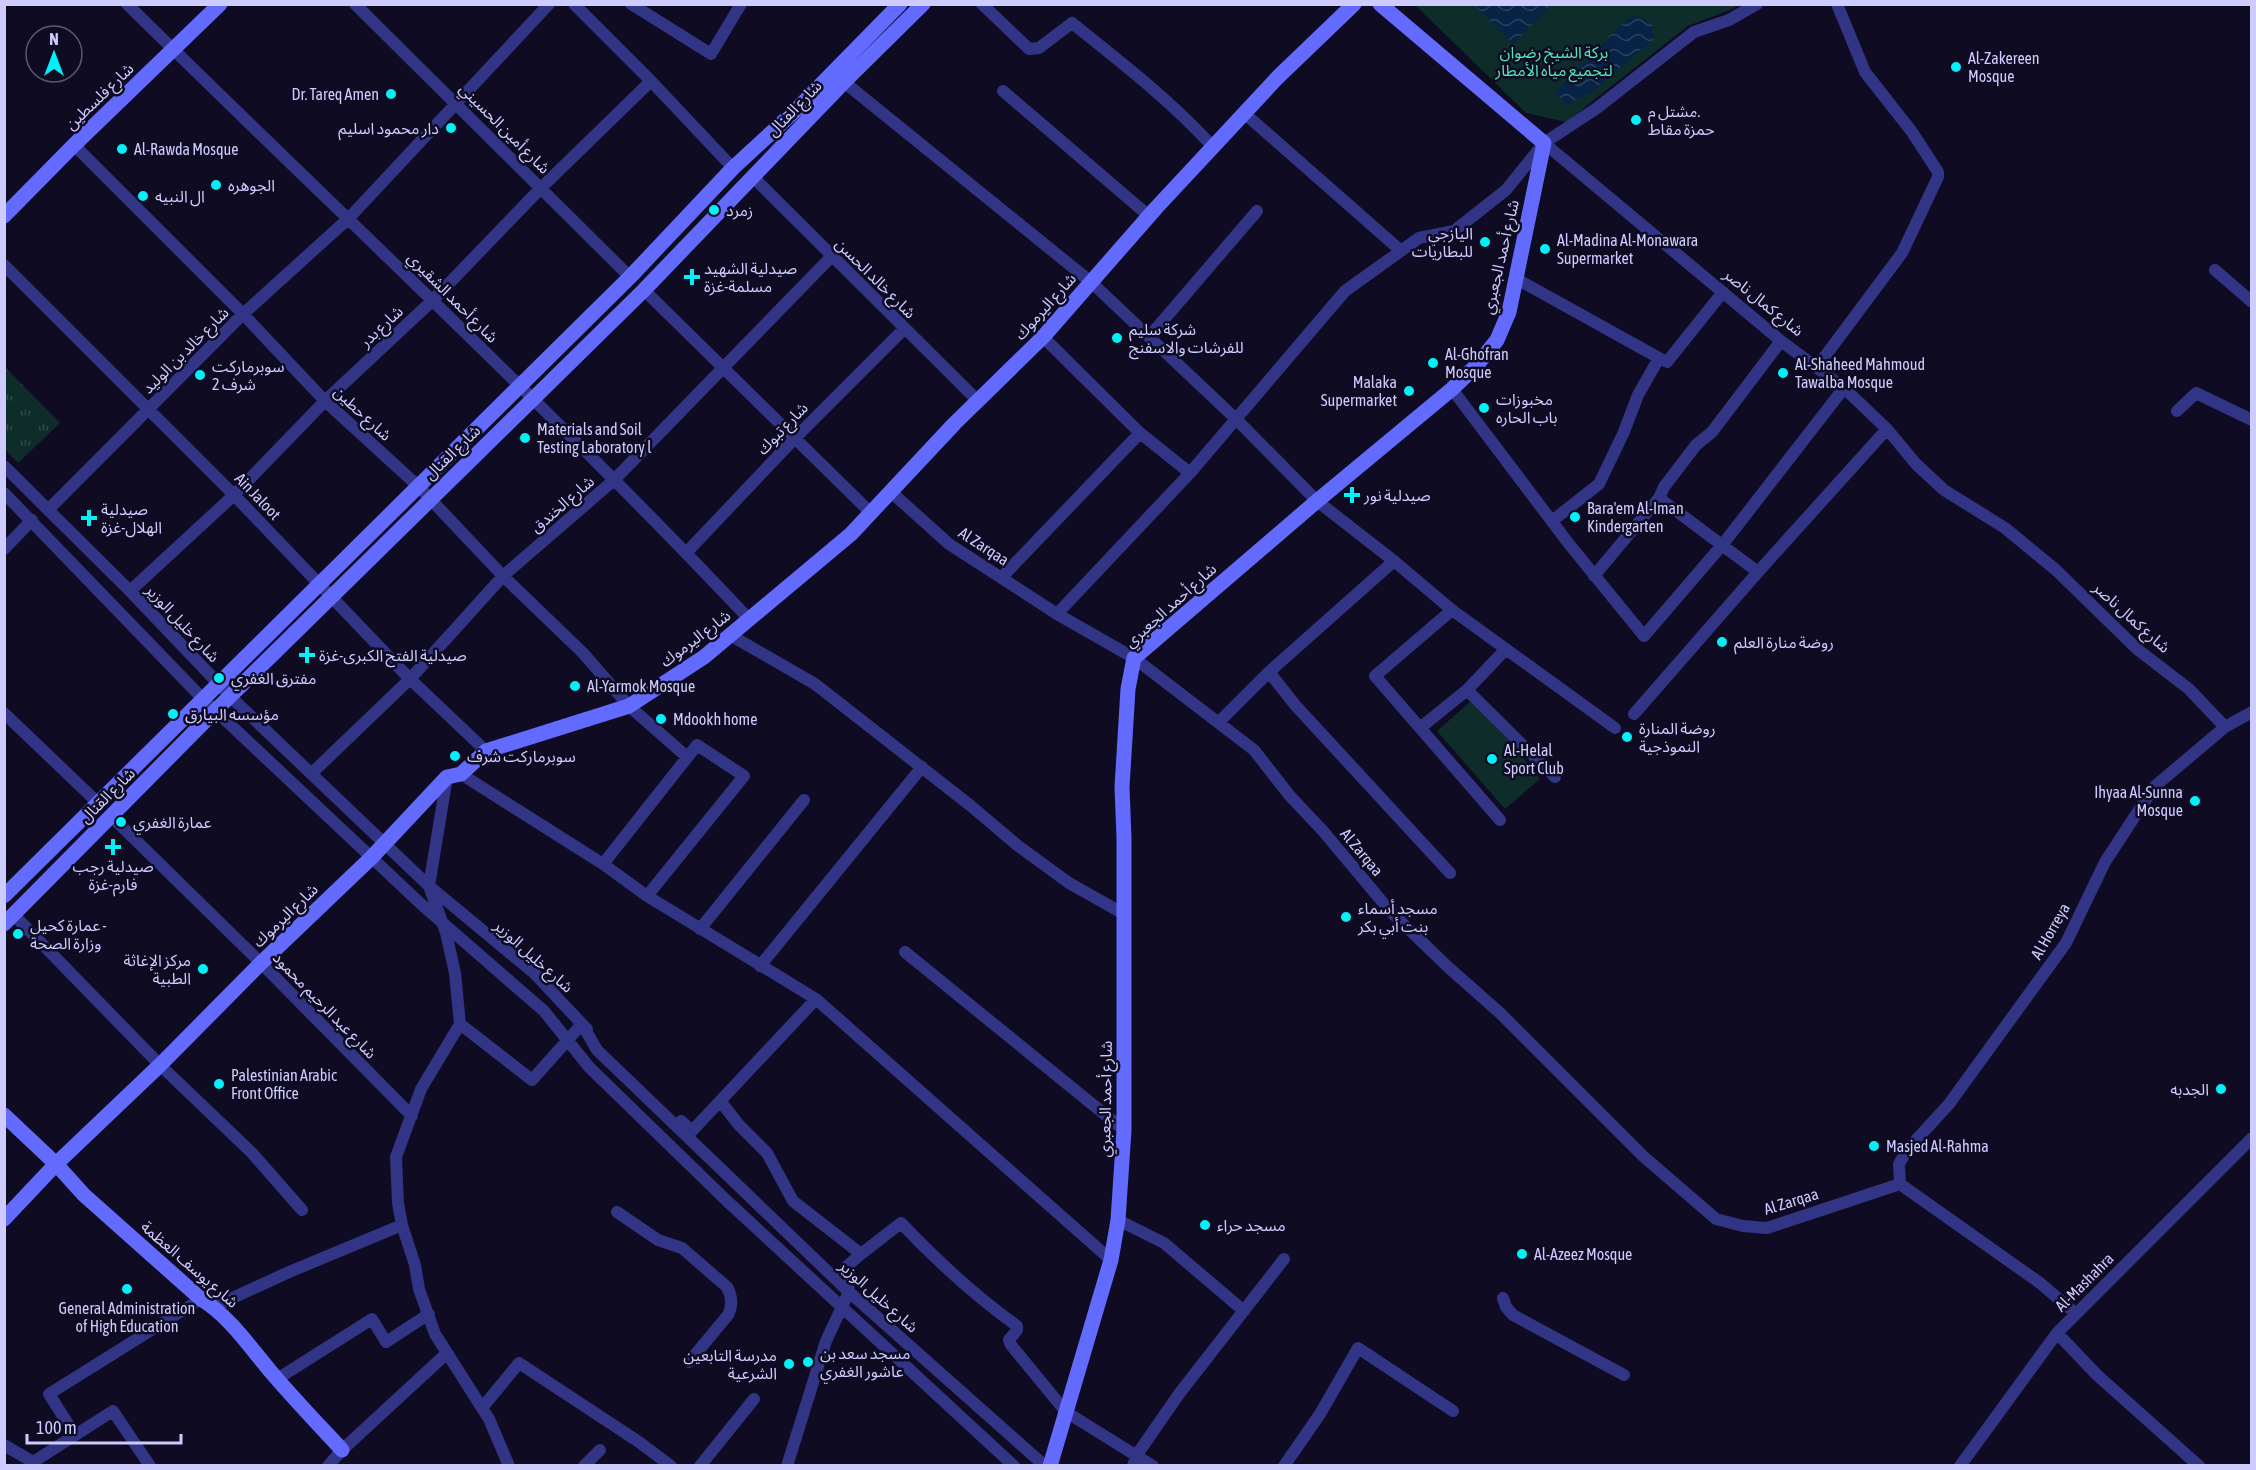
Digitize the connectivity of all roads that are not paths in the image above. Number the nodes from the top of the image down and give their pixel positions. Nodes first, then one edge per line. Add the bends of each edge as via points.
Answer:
1 (127, 4) edge
2 (220, 4) edge
3 (355, 4) edge
4 (549, 4) edge
5 (574, 4) edge
6 (631, 4) edge
7 (741, 4) edge
8 (900, 4) edge
9 (923, 4) edge
10 (981, 4) edge
11 (1354, 4) edge
12 (1380, 4) edge
13 (1757, 4) edge
14 (1837, 4) edge
15 (173, 50) junction
16 (651, 81) junction
17 (844, 82) junction
18 (1003, 91) dead end
19 (456, 104) junction
20 (1244, 113) junction
21 (1544, 143) junction
22 (75, 145) junction
23 (1214, 147) junction
24 (734, 168) junction
25 (753, 177) junction
26 (541, 188) junction
27 (1257, 211) dead end
28 (4, 216) edge
29 (1149, 216) junction
30 (349, 218) junction
31 (1401, 250) junction
32 (831, 257) junction
33 (4, 265) edge
34 (2216, 270) dead end
35 (630, 277) junction
36 (1515, 278) junction
37 (1091, 282) junction
38 (644, 290) junction
39 (1723, 292) junction
40 (433, 300) junction
41 (2252, 303) edge
42 (243, 314) junction
43 (904, 329) junction
44 (1043, 337) junction
45 (1149, 337) junction
46 (1781, 341) junction
47 (1659, 358) junction
48 (723, 366) junction
49 (1817, 366) junction
50 (519, 385) junction
51 (1844, 388) junction
52 (1452, 389) junction
53 (532, 400) junction
54 (325, 401) junction
55 (978, 401) junction
56 (149, 410) junction
57 (2177, 411) dead end
58 (1237, 420) junction
59 (2252, 420) edge
60 (1887, 429) junction
61 (1140, 434) junction
62 (795, 438) junction
63 (4, 466) edge
64 (1190, 473) junction
65 (614, 480) junction
66 (418, 486) junction
67 (890, 491) junction
68 (4, 493) edge
69 (234, 495) junction
70 (1659, 498) junction
71 (429, 500) junction
72 (1317, 501) junction
73 (48, 510) junction
74 (871, 513) junction
75 (32, 520) junction
76 (1552, 521) junction
77 (1723, 544) junction
78 (4, 549) edge
79 (686, 553) junction
80 (1394, 561) junction
81 (1758, 572) junction
82 (503, 576) junction
83 (1594, 576) junction
84 (1002, 577) junction
85 (319, 584) junction
86 (130, 591) junction
87 (332, 597) junction
88 (1452, 610) junction
89 (1057, 614) junction
90 (749, 619) junction
91 (730, 635) junction
92 (1506, 649) junction
93 (1134, 658) junction
94 (1269, 672) junction
95 (410, 679) junction
96 (218, 684) junction
97 (1467, 690) junction
98 (231, 696) junction
99 (204, 700) junction
100 (629, 706) junction
101 (216, 710) junction
102 (2252, 712) edge
103 (4, 713) edge
104 (1634, 714) dead end
105 (1219, 722) junction
106 (2225, 727) junction
107 (1420, 728) junction
108 (1615, 728) dead end
109 (486, 751) junction
110 (687, 757) junction
111 (922, 767) junction
112 (312, 773) junction
113 (454, 775) junction
114 (1556, 777) dead end
115 (804, 800) dead end
116 (97, 802) junction
117 (111, 816) junction
118 (1500, 820) dead end
119 (384, 843) junction
120 (371, 858) junction
121 (603, 864) junction
122 (1450, 873) dead end
123 (429, 886) junction
124 (4, 896) edge
125 (647, 896) junction
126 (1124, 914) junction
127 (9, 920) edge
128 (441, 921) junction
129 (700, 929) junction
130 (905, 952) dead end
131 (261, 963) junction
132 (760, 966) junction
133 (816, 999) junction
134 (460, 1024) junction
135 (582, 1024) junction
136 (567, 1041) junction
137 (160, 1065) junction
138 (721, 1102) junction
139 (4, 1115) edge
140 (412, 1116) junction
141 (1124, 1130) junction
142 (2252, 1138) edge
143 (56, 1164) junction
144 (1900, 1184) junction
145 (302, 1210) dead end
146 (617, 1212) dead end
147 (4, 1219) edge
148 (1118, 1220) junction
149 (402, 1225) junction
150 (861, 1254) junction
151 (1284, 1259) dead end
152 (1111, 1260) junction
153 (849, 1292) junction
154 (1503, 1298) dead end
155 (207, 1303) junction
156 (842, 1307) junction
157 (1244, 1311) junction
158 (2075, 1313) junction
159 (429, 1314) junction
160 (2057, 1333) junction
161 (446, 1354) junction
162 (689, 1362) dead end
163 (1624, 1375) dead end
164 (277, 1379) junction
165 (754, 1399) dead end
166 (482, 1408) junction
167 (1453, 1411) dead end
168 (1066, 1412) junction
169 (75, 1435) junction
170 (4, 1445) edge
171 (342, 1450) junction
172 (600, 1450) dead end
173 (1135, 1461) edge
174 (35, 1464) edge
175 (150, 1466) edge
176 (328, 1466) edge
177 (509, 1466) edge
178 (584, 1466) edge
179 (671, 1466) edge
180 (700, 1466) edge
181 (787, 1466) edge
182 (1014, 1466) edge
183 (1045, 1466) edge
184 (1050, 1466) edge
185 (1153, 1466) edge
186 (1284, 1466) edge
187 (1960, 1466) edge
188 (2199, 1466) edge

1 - 15 street, شارع أحمد الشقيري
2 - 15 street, شارع فلسطين
3 - 19 street, شارع أمين الحسيني
4 - 19 street, شارع خالد بن الوليد
5 - 16 street
6 - 7 street via 711,54
8 - 24 street, شارع القنال
9 - 17 street, شارع القنال
10 - 23 street via 1029,49 1039,48 1071,23 1150,87
11 - 20 street, شارع اليرموك
12 - 21 street, شارع كمال ناصر
13 - 21 street via 1730,20 1694,32
14 - 49 street via 1865,72 1912,132 1938,177 1902,253
15 - 22 street, شارع فلسطين
15 - 30 street, شارع أحمد الشقيري
16 - 24 street
16 - 26 street, شارع بدر
17 - 25 street, شارع القنال
17 - 37 street
18 - 29 street
19 - 26 street, شارع أمين الحسيني
19 - 30 street, شارع خالد بن الوليد
20 - 23 street, شارع اليرموك
20 - 31 street
21 - 31 street via 1506,189 1454,231 1419,238
21 - 36 street, شارع أحمد الجعبري
21 - 39 street, شارع كمال ناصر
22 - 28 street, شارع فلسطين
22 - 42 street, شارع حطين
23 - 29 street, شارع اليرموك
24 - 35 street, شارع القنال
25 - 32 street, شارع خالد الحسن
25 - 38 street, شارع القنال
26 - 35 street, شارع أمين الحسيني
26 - 40 street, شارع بدر
27 - 45 street
29 - 37 street, شارع اليرموك
30 - 40 street, شارع أحمد الشقيري
30 - 42 street, شارع خالد بن الوليد
31 - 58 street via 1346,291
32 - 43 street, شارع خالد الحسن
32 - 48 street, شارع الخندق
33 - 56 street, Ain Jaloot
34 - 41 street
35 - 50 street, شارع القنال
36 - 47 street
36 - 52 street, شارع أحمد الجعبري via 1509,312 1497,340
37 - 44 street, شارع اليرموك
37 - 45 street
38 - 48 street
38 - 53 street, شارع القنال
39 - 46 street, شارع كمال ناصر
39 - 47 street via 1667,362
40 - 50 street, شارع أحمد الشقيري
40 - 54 street, شارع بدر
42 - 54 street, شارع حطين
42 - 56 street, شارع خالد بن الوليد
43 - 55 street, شارع خالد الحسن
43 - 62 street, شارع تبوك
44 - 55 street, شارع اليرموك
44 - 61 street
45 - 58 street
46 - 49 street, شارع كمال ناصر
46 - 70 street via 1712,432 1683,462
47 - 76 street via 1638,395 1599,484
48 - 62 street
48 - 65 street, شارع الخندق
49 - 51 street, شارع كمال ناصر
50 - 53 street, شارع أحمد الشقيري
50 - 66 street, شارع القنال
51 - 60 street, شارع كمال ناصر
51 - 77 street
52 - 72 street, شارع أحمد الجعبري
52 - 76 street
53 - 65 street, شارع أحمد الشقيري
53 - 71 street, شارع القنال
54 - 66 street, شارع حطين
54 - 69 street, شارع بدر
55 - 67 street, شارع اليرموك
56 - 69 street, Ain Jaloot
56 - 73 street, شارع خالد بن الوليد
57 - 59 street via 2196,393
58 - 64 street
58 - 72 street
60 - 81 street
60 - 106 street, شارع كمال ناصر via 1944,490 2005,528 2056,570 2137,649 2189,689
61 - 64 street
61 - 84 street
62 - 74 street
62 - 79 street, شارع تبوك
63 - 73 street, شارع خليل الوزير
64 - 89 street
65 - 79 street, شارع أحمد الشقيري
65 - 82 street, شارع الخندق
66 - 71 street, شارع حطين
66 - 85 street, شارع القنال
67 - 74 street, شارع اليرموك
67 - 84 street, Al Zarqaa via 950,544
68 - 75 street, شارع خليل الوزير
69 - 85 street, Ain Jaloot
69 - 86 street, شارع بدر
70 - 77 street
70 - 83 street
71 - 82 street, شارع حطين
71 - 87 street, شارع القنال
72 - 80 street
72 - 93 street, شارع أحمد الجعبري
73 - 86 street, شارع خليل الوزير
74 - 90 street, شارع اليرموك
75 - 78 street
75 - 99 street, شارع خليل الوزير
76 - 83 street
77 - 81 street
77 - 83 street via 1644,636
79 - 90 street, شارع أحمد الشقيري
80 - 88 street
80 - 94 street
81 - 104 street
82 - 95 street, شارع الخندق
82 - 100 street, شارع حطين via 584,653
84 - 89 street, Al Zarqaa
85 - 87 street, Ain Jaloot
85 - 96 street, شارع القنال
86 - 96 street, شارع خليل الوزير
87 - 95 street, Ain Jaloot
87 - 98 street, شارع القنال
88 - 92 street
88 - 107 street via 1375,676
89 - 93 street, Al Zarqaa
90 - 91 street, شارع اليرموك
91 - 100 street, شارع اليرموك via 704,657
91 - 111 street via 815,684
92 - 97 street
92 - 108 street
93 - 105 street, Al Zarqaa
93 - 126 street, شارع أحمد الجعبري via 1128,689 1122,788
94 - 105 street
94 - 122 street
95 - 109 street, Ain Jaloot
95 - 112 street, شارع الخندق
96 - 98 street, شارع خليل الوزير
96 - 99 street, شارع القنال
97 - 107 street
97 - 114 street
98 - 101 street, شارع القنال
98 - 112 street, شارع خليل الوزير
99 - 101 street, شارع خليل الوزير
99 - 116 street, شارع القنال
100 - 109 street, شارع اليرموك
100 - 110 street, شارع حطين
101 - 117 street, شارع القنال
101 - 120 street, شارع خليل الوزير
102 - 106 street, Al Horreya
103 - 116 street
105 - 144 street, Al Zarqaa via 1254,750 1390,910 1643,1156 1716,1219 1767,1228
106 - 144 street, Al Horreya via 2154,787 2105,862 2066,943 1949,1104 1907,1150 1899,1164
107 - 118 street
109 - 113 street, شارع اليرموك
110 - 121 street
110 - 125 street via 697,745 744,776
111 - 126 street via 1034,858
111 - 132 street
112 - 119 street, شارع خليل الوزير
113 - 119 street, شارع اليرموك
113 - 121 street
113 - 123 street
115 - 129 street
116 - 124 street, شارع القنال
117 - 127 street, شارع القنال
117 - 131 street, شارع عبد الرحيم محمود
119 - 120 street, شارع اليرموك
119 - 123 street, شارع خليل الوزير
120 - 128 street, شارع خليل الوزير
120 - 131 street, شارع اليرموك
121 - 125 street
123 - 128 street
123 - 135 street, شارع خليل الوزير via 534,973
125 - 129 street
126 - 141 street, شارع أحمد الجعبري
127 - 137 street
128 - 134 street via 455,973
128 - 136 street, شارع خليل الوزير via 544,1011
129 - 132 street
130 - 141 street
131 - 137 street, شارع اليرموك
131 - 140 street, شارع عبد الرحيم محمود
132 - 133 street
133 - 138 street
133 - 152 street
134 - 136 street via 532,1080
134 - 140 street via 421,1089
135 - 136 street
135 - 138 street via 692,1131
135 - 153 street, شارع خليل الوزير via 597,1050
136 - 156 street, شارع خليل الوزير via 637,1115
137 - 143 street, شارع اليرموك
137 - 145 street via 252,1153
138 - 150 street via 767,1153 794,1201
139 - 143 street, شارع يوسف العظمة
140 - 149 street via 396,1156
141 - 148 street, شارع أحمد الجعبري
142 - 158 street, Al-Mashahra
143 - 147 street, شارع اليرموك
143 - 155 street, شارع يوسف العظمة via 84,1195
144 - 158 street via 2040,1283
146 - 162 street via 658,1240 682,1248 731,1294 728,1315
148 - 152 street, شارع أحمد الجعبري
148 - 157 street via 1164,1243
149 - 155 street
149 - 159 street
150 - 153 street via 846,1267
150 - 168 street via 901,1223 938,1262 1017,1326 1009,1340 1011,1345
151 - 157 street
152 - 168 street, شارع أحمد الجعبري
153 - 156 street
153 - 183 street, شارع خليل الوزير
154 - 163 street via 1513,1315
155 - 164 street, شارع يوسف العظمة via 231,1323
155 - 169 street via 50,1394
156 - 181 street via 826,1341
156 - 182 street, شارع خليل الوزير
157 - 173 street via 1179,1394
158 - 160 street, Al-Mashahra
159 - 161 street
159 - 164 street via 386,1342 372,1319
160 - 187 street, Al-Mashahra
160 - 188 street via 2097,1375
161 - 166 street
161 - 171 street
164 - 171 street, شارع يوسف العظمة
165 - 180 street
166 - 177 street
166 - 179 street via 519,1363
167 - 186 street via 1358,1348
168 - 173 street
168 - 184 street, شارع أحمد الجعبري
169 - 174 street
169 - 175 street via 113,1411
170 - 174 street
171 - 176 street
172 - 178 street
173 - 185 street

